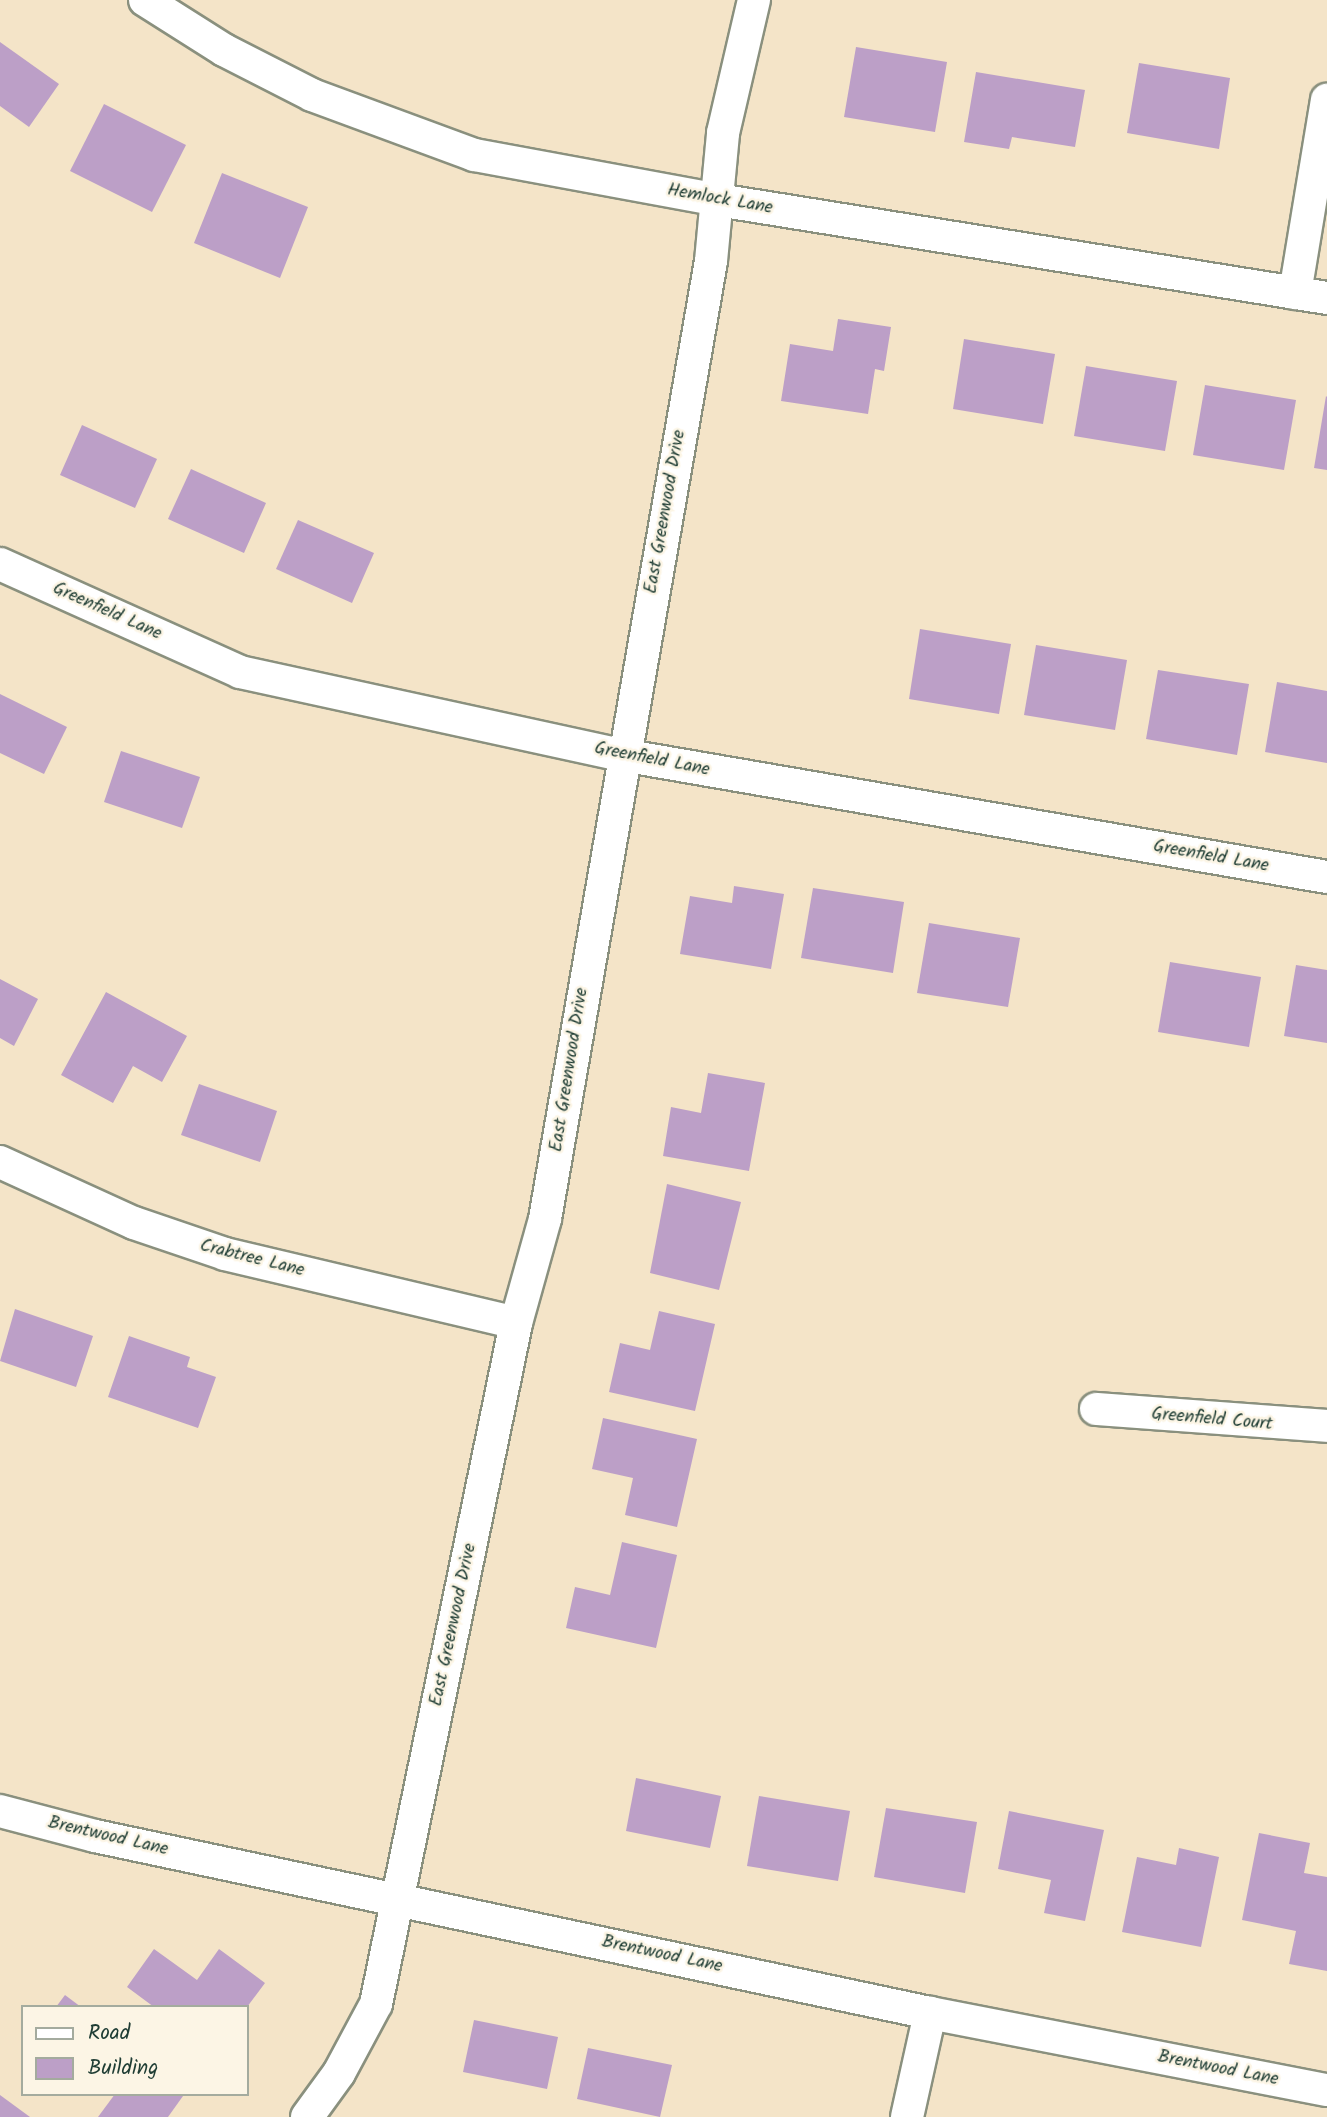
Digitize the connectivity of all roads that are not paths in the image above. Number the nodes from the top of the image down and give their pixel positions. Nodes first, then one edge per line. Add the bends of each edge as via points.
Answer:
1 (145, 0) edge
2 (754, 0) edge
3 (1327, 100) edge
4 (718, 200) junction
5 (1295, 293) junction
6 (1327, 298) edge
7 (0, 564) edge
8 (622, 755) junction
9 (1327, 877) edge
10 (0, 1162) edge
11 (516, 1323) junction
12 (1096, 1409) dead end
13 (1327, 1426) edge
14 (0, 1811) edge
15 (398, 1899) junction
16 (930, 2013) junction
17 (1327, 2090) edge
18 (307, 2117) edge
19 (907, 2117) edge

1 - 4 street, Hemlock Lane via 224,50 312,95 474,156
2 - 4 street, East Greenwood Drive via 723,134
3 - 5 street
4 - 5 street, Hemlock Lane
4 - 8 street, East Greenwood Drive
5 - 6 street, Hemlock Lane
7 - 8 street, Greenfield Lane via 240,672
8 - 9 street, Greenfield Lane
8 - 11 street, East Greenwood Drive via 545,1219
10 - 11 street, Crabtree Lane via 134,1223 225,1254
11 - 15 street, East Greenwood Drive
12 - 13 street, Greenfield Court
14 - 15 street, Brentwood Lane via 95,1836
15 - 16 street, Brentwood Lane
15 - 18 street, East Greenwood Drive via 376,2004 339,2073
16 - 17 street, Brentwood Lane
16 - 19 street

